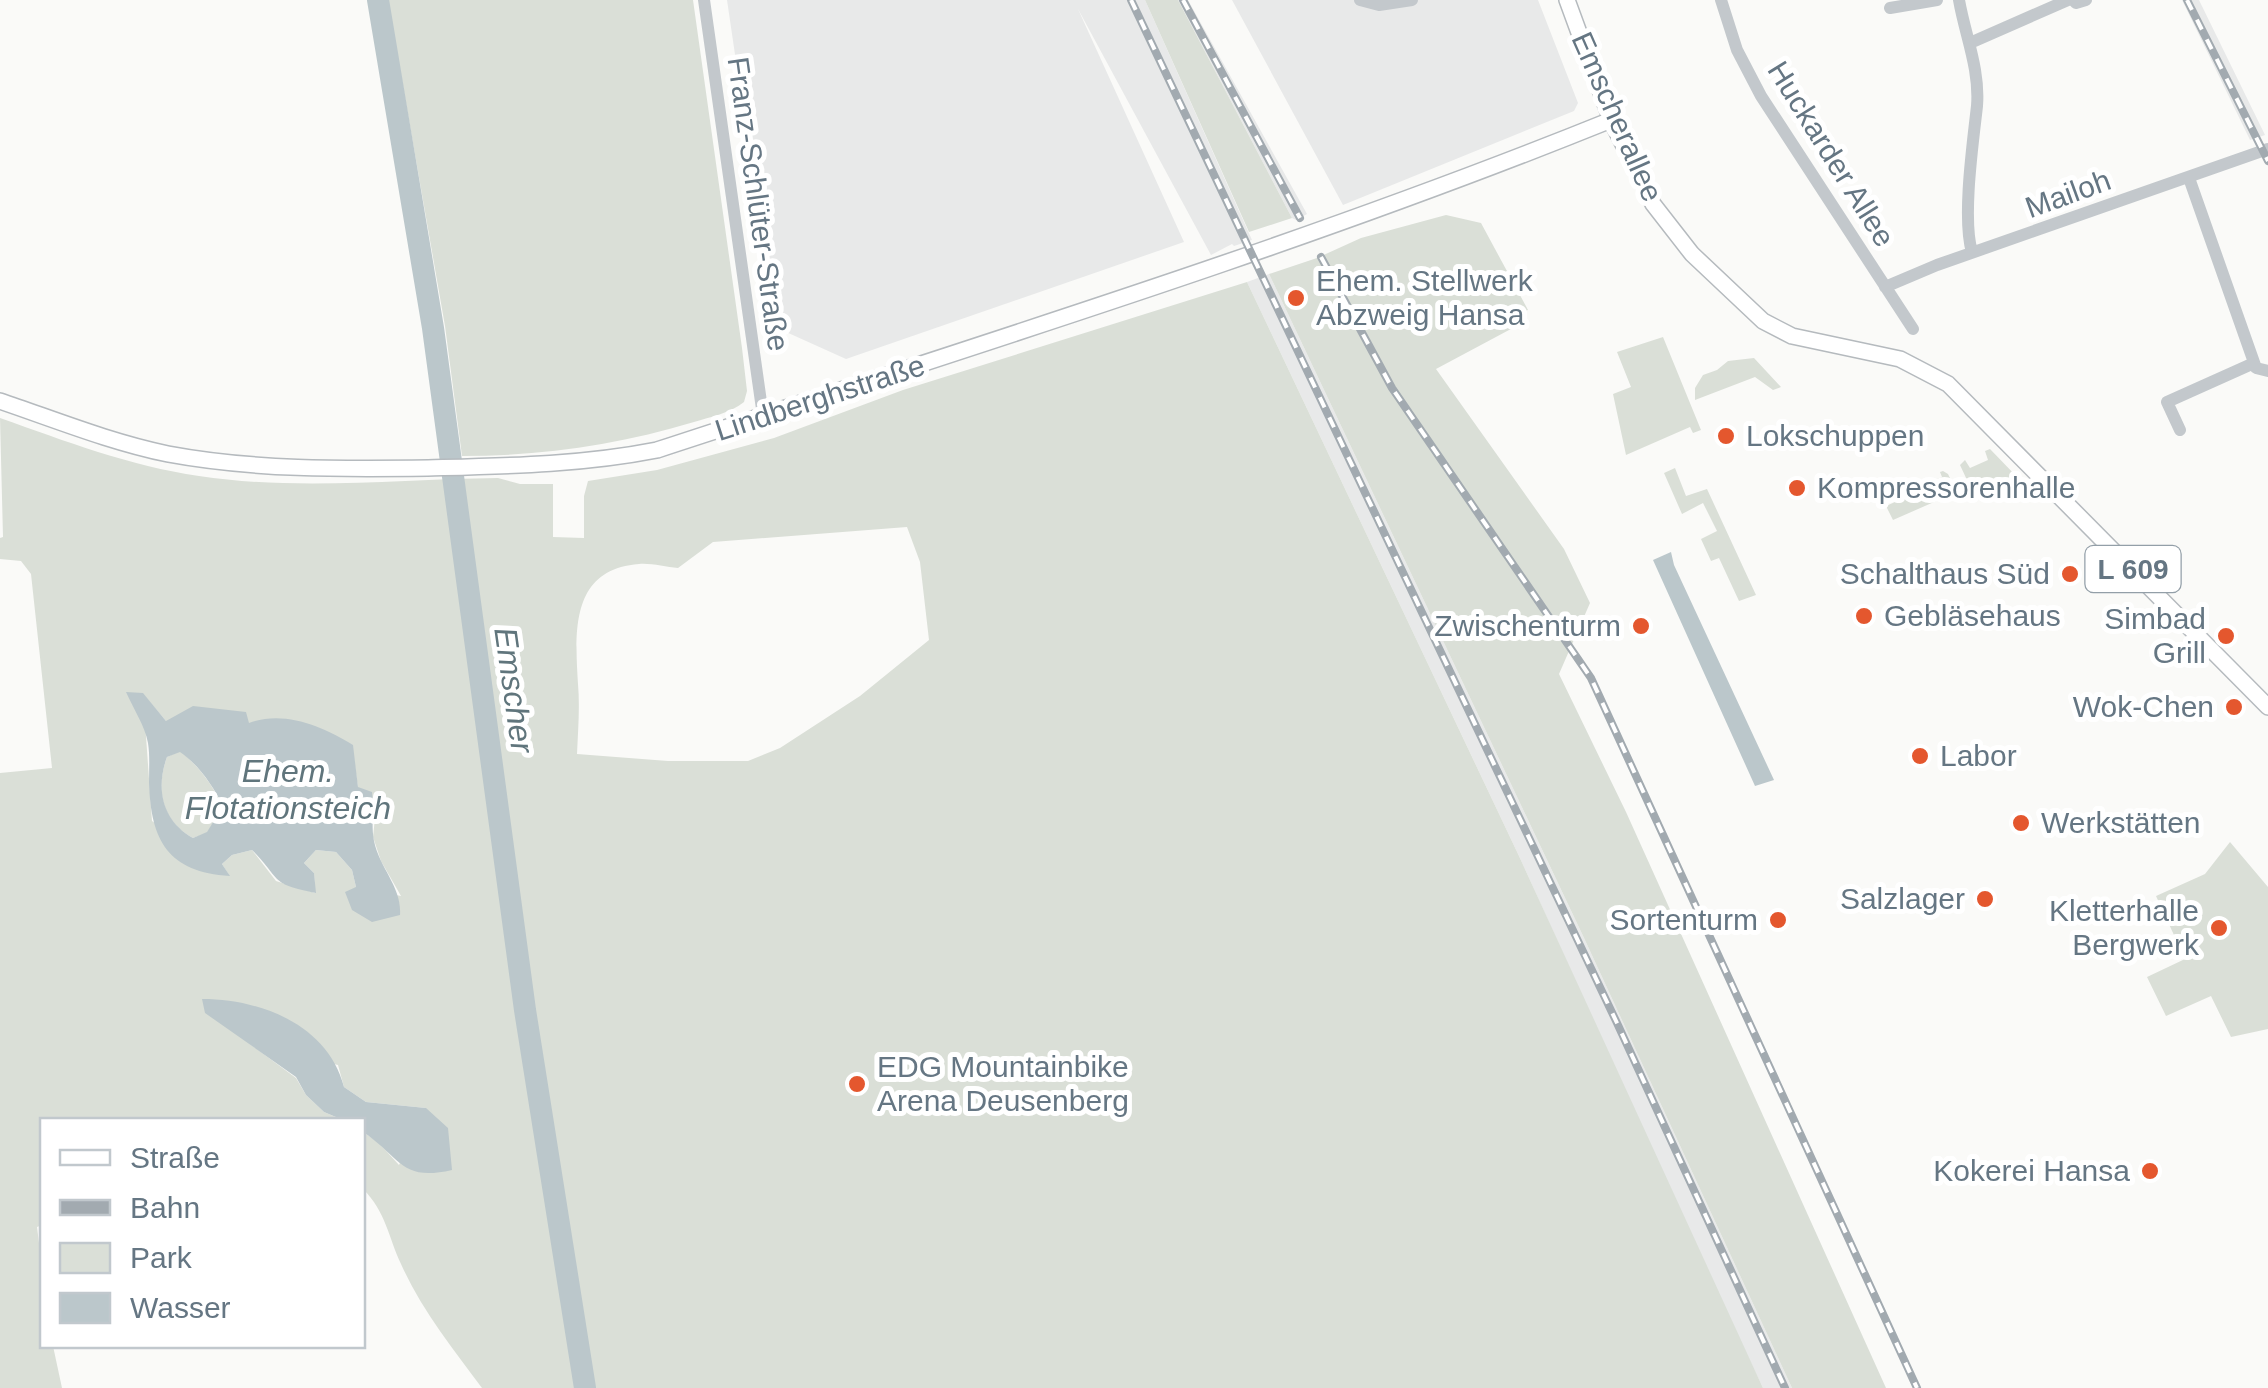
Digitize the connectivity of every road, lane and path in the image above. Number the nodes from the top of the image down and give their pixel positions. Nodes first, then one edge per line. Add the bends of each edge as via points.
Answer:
1 (704, 0) edge
2 (1360, 0) edge
3 (1412, 0) edge
4 (1566, 0) edge
5 (1721, 0) edge
6 (1937, 0) edge
7 (1960, 0) edge
8 (2070, 0) edge
9 (2086, 0) edge
10 (1890, 8) dead end
11 (1970, 43) junction
12 (1612, 120) junction
13 (2268, 149) edge
14 (2188, 178) junction
15 (1972, 252) junction
16 (1885, 287) junction
17 (1912, 329) dead end
18 (2254, 363) junction
19 (2268, 371) edge
20 (0, 401) edge
21 (763, 416) junction
22 (2180, 430) dead end
23 (2268, 707) edge

1 - 21 street, Franz-Schlüter-Straße
2 - 3 street
4 - 12 main road, Emscherallee / L 609
5 - 16 street, Huckarder Allee via 1762,96
6 - 10 street
7 - 11 street
8 - 9 street
8 - 11 street
11 - 15 street via 1977,108
12 - 21 main road, Lindberghstraße via 1199,275
12 - 23 main road, Emscherallee / L 609 via 1653,204 1692,254 1763,321 1792,336 1900,359 1948,384
13 - 14 street, Mailoh
14 - 15 street, Mailoh
14 - 18 street
15 - 16 street, Mailoh
16 - 17 street, Huckarder Allee
18 - 19 street
18 - 22 street via 2168,402
20 - 21 main road, Lindberghstraße via 106,438 266,467 601,460 657,450

